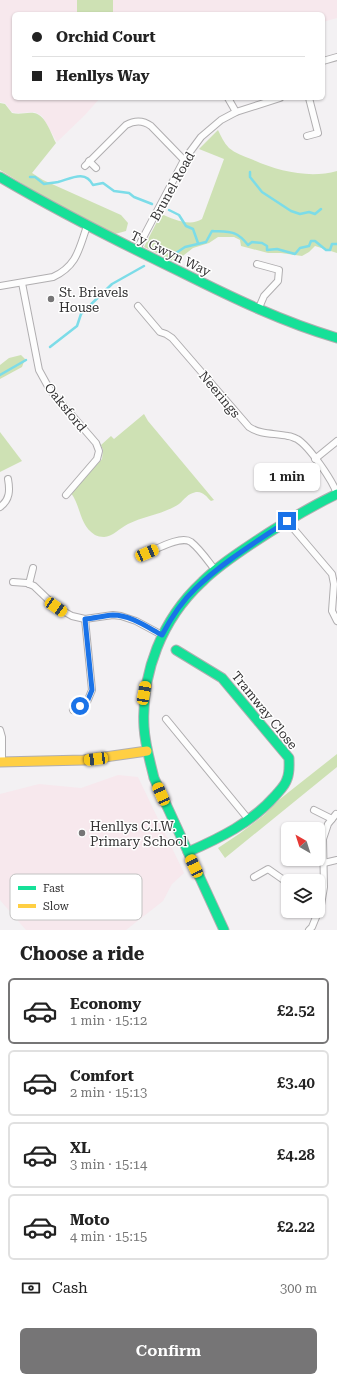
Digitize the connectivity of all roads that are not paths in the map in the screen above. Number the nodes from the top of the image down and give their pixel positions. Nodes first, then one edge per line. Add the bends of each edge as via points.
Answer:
1 (337, 57) edge
2 (325, 60) edge
3 (229, 100) edge
4 (274, 100) edge
5 (310, 100) edge
6 (236, 112) junction
7 (307, 136) dead end
8 (184, 160) junction
9 (96, 168) dead end
10 (0, 177) edge
11 (87, 226) junction
12 (136, 251) junction
13 (257, 264) dead end
14 (22, 283) junction
15 (0, 286) edge
16 (138, 306) dead end
17 (258, 310) junction
18 (337, 338) edge
19 (337, 441) edge
20 (315, 459) junction
21 (8, 479) dead end
22 (337, 494) edge
23 (66, 495) dead end
24 (0, 507) edge
25 (287, 521) junction
26 (147, 553) dead end
27 (33, 568) dead end
28 (215, 570) junction
29 (13, 582) dead end
30 (29, 584) junction
31 (85, 619) junction
32 (337, 620) edge
33 (162, 635) junction
34 (176, 650) dead end
35 (73, 710) dead end
36 (166, 719) dead end
37 (0, 730) edge
38 (147, 751) junction
39 (1, 762) edge
40 (314, 810) dead end
41 (334, 816) edge
42 (250, 820) junction
43 (325, 836) edge
44 (188, 852) junction
45 (337, 860) edge
46 (325, 863) edge
47 (254, 877) dead end
48 (281, 878) edge
49 (315, 918) edge
50 (224, 930) edge
51 (309, 930) edge

1 - 2 street
3 - 6 street
4 - 6 street, Brunel Road
5 - 7 street via 318,133
6 - 8 street, Brunel Road via 221,120 206,133
8 - 9 street via 151,126 145,122 132,122 87,163
8 - 12 street, Brunel Road
10 - 11 street, Ty Gwyn Way
11 - 12 street, Ty Gwyn Way
11 - 14 street via 77,256 66,269 53,277
12 - 17 street, Ty Gwyn Way
13 - 17 street via 279,270 278,281 264,296
14 - 15 street
14 - 23 street, Oaksford via 39,370 50,390 96,443 99,451 97,459
16 - 20 street, Neerings via 160,332 172,338 248,427 256,432 296,439
17 - 18 street, Ty Gwyn Way
19 - 20 street
20 - 22 street, Neerings
21 - 24 street via 10,490
22 - 25 street
25 - 28 street
25 - 32 street via 332,574 332,611
26 - 28 street via 184,539 190,541
27 - 30 street
28 - 33 street via 186,598
29 - 30 street
30 - 31 street via 64,612
31 - 33 street via 120,616 136,621
31 - 35 street via 92,690 87,702
33 - 38 street via 147,675 144,693
34 - 42 street, Tramway Close via 222,678 289,758 289,774 285,784 270,803
36 - 42 street
37 - 39 street
38 - 39 street via 84,760
38 - 44 street via 155,779
40 - 41 street
41 - 43 street via 328,824
42 - 44 street, Tramway Close via 225,836
44 - 50 street
45 - 46 street
47 - 48 street via 268,870
49 - 51 street

